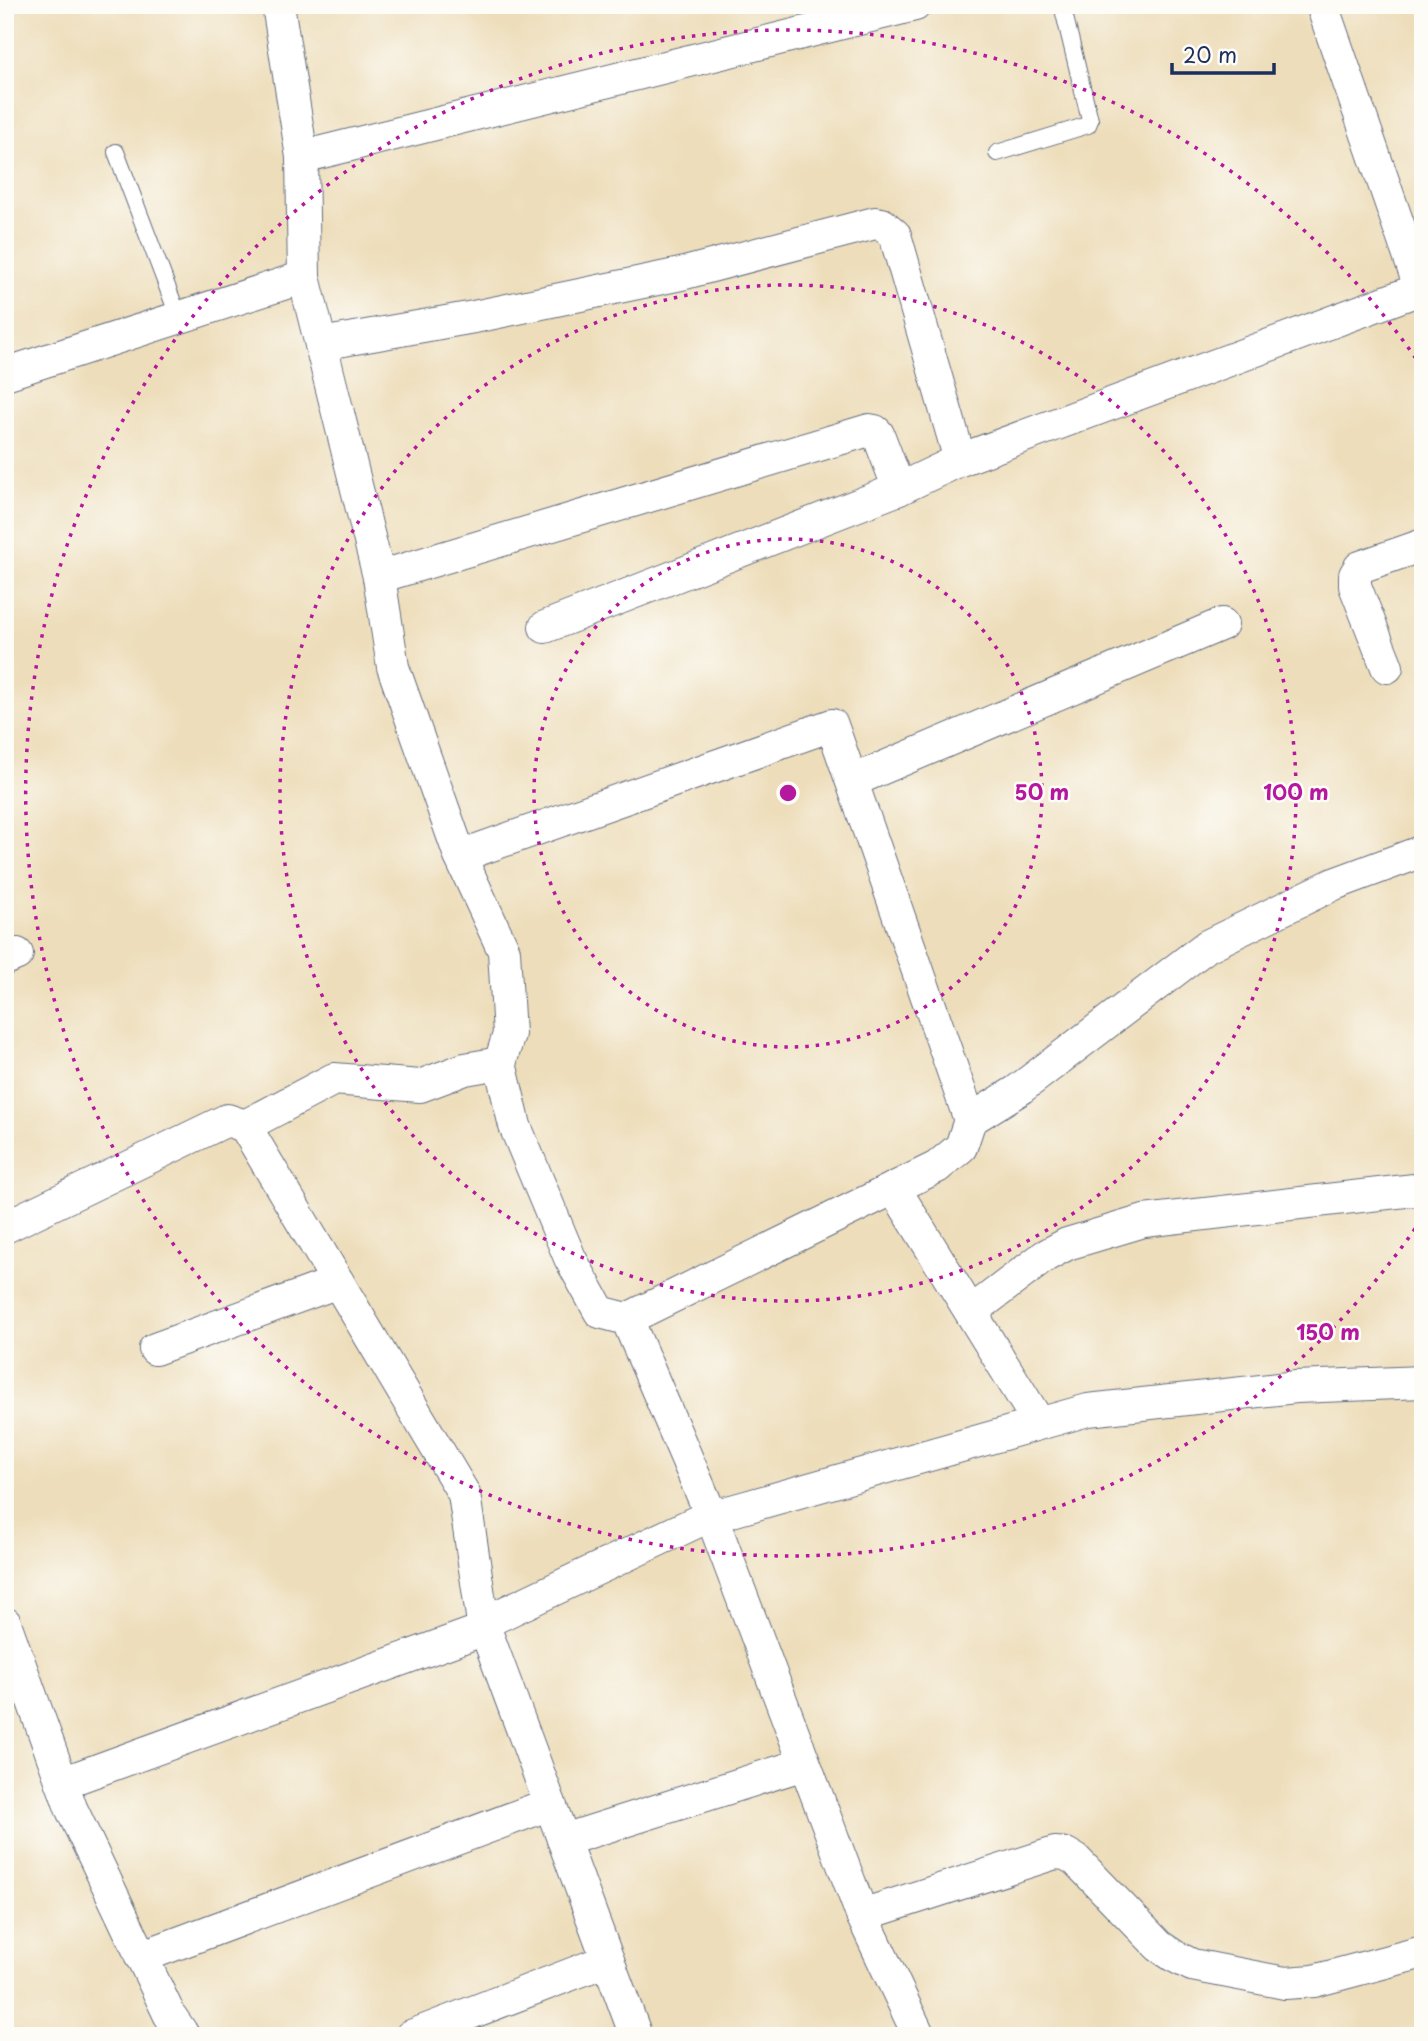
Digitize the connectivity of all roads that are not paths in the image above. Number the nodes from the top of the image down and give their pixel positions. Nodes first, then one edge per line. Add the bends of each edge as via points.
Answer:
1 (278, 5) edge
2 (915, 5) edge
3 (1062, 5) edge
4 (1322, 5) edge
5 (116, 152) dead end
6 (997, 153) dead end
7 (302, 157) junction
8 (304, 277) junction
9 (1422, 291) edge
10 (179, 318) junction
11 (321, 344) junction
12 (5, 374) edge
13 (960, 460) junction
14 (900, 489) junction
15 (1423, 545) edge
16 (379, 577) junction
17 (1222, 624) dead end
18 (545, 626) dead end
19 (1387, 667) dead end
20 (852, 781) junction
21 (1423, 851) edge
22 (460, 856) junction
23 (500, 1063) junction
24 (970, 1120) junction
25 (245, 1126) junction
26 (894, 1188) junction
27 (1423, 1189) edge
28 (5, 1227) edge
29 (338, 1282) junction
30 (971, 1312) junction
31 (627, 1320) junction
32 (155, 1349) dead end
33 (1423, 1382) edge
34 (1039, 1423) junction
35 (711, 1515) junction
36 (5, 1623) edge
37 (484, 1626) junction
38 (804, 1764) junction
39 (62, 1783) junction
40 (550, 1804) junction
41 (564, 1840) junction
42 (862, 1915) junction
43 (1423, 1952) edge
44 (142, 1957) junction
45 (608, 1960) junction
46 (184, 2036) edge
47 (411, 2036) edge
48 (636, 2036) edge
49 (919, 2036) edge

1 - 7 street
2 - 7 street
3 - 6 lane via 1088,125
4 - 9 street
5 - 10 lane
7 - 8 street
8 - 10 street
8 - 11 street
9 - 13 street
10 - 12 street
11 - 13 street via 681,274 882,223 895,234
11 - 16 street
13 - 14 street
14 - 16 street via 878,434 869,430
14 - 18 street
15 - 19 street via 1360,566 1356,575 1355,586
16 - 22 street via 393,667
17 - 20 street
20 - 22 street via 832,725
20 - 24 street
21 - 24 street via 1334,884 1207,946 1017,1091
22 - 23 street via 504,951 509,1034
23 - 25 street via 465,1069 421,1086 334,1079
23 - 31 street via 515,1126 570,1258 600,1312
24 - 26 street via 961,1147 937,1167
25 - 28 street via 227,1121
25 - 29 street
26 - 30 street
26 - 31 street
27 - 30 street via 1122,1227 1045,1256
29 - 32 street
29 - 37 street via 464,1494
30 - 34 street
31 - 35 street
33 - 34 street via 1296,1387 1088,1410
34 - 35 street
35 - 37 street
35 - 38 street
36 - 39 street
37 - 39 street
37 - 40 street
38 - 41 street
38 - 42 street
39 - 44 street
40 - 41 street
40 - 44 street
41 - 45 street
42 - 43 street via 1055,1853 1076,1860 1159,1946 1192,1965 1299,1983
42 - 49 street
44 - 46 street
45 - 47 street
45 - 48 street

